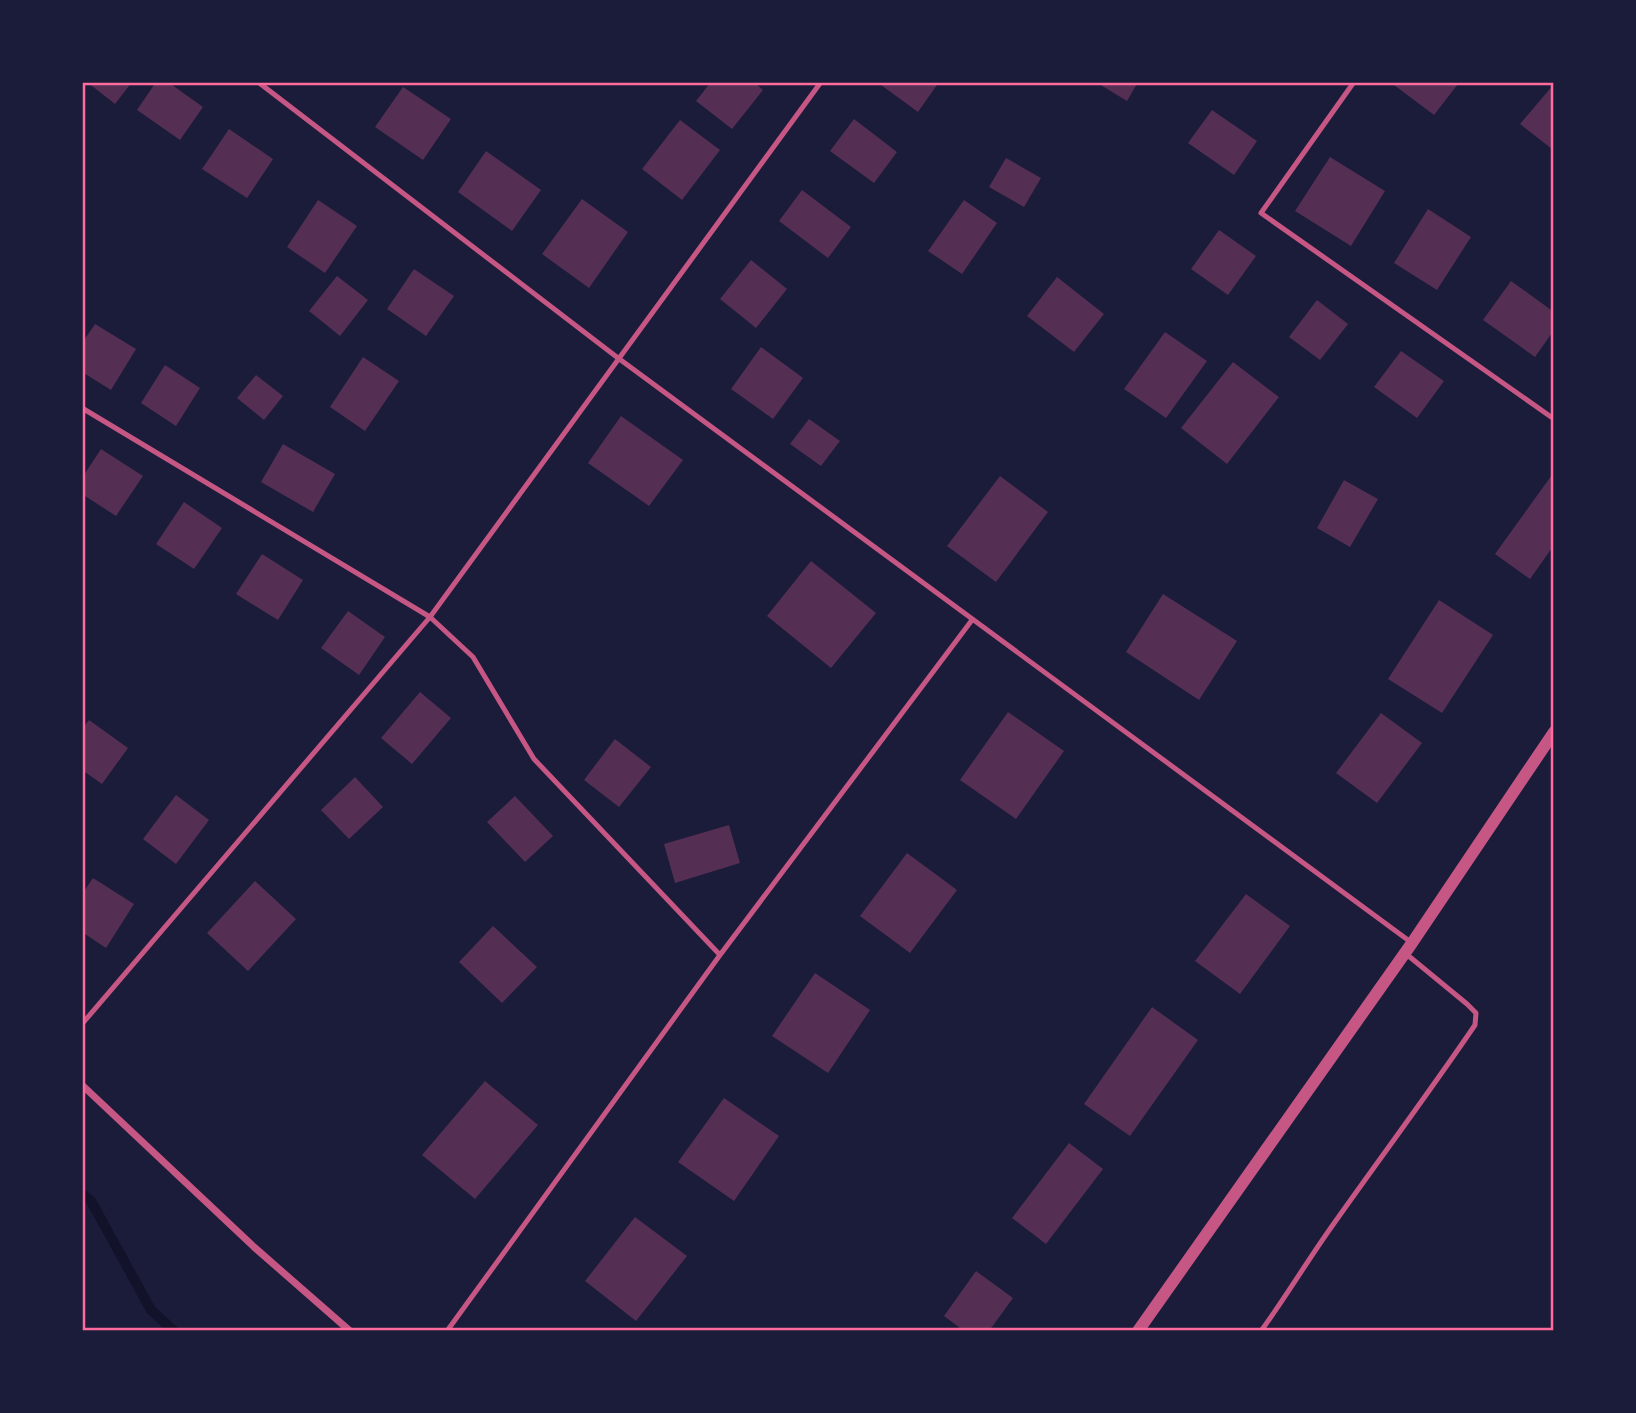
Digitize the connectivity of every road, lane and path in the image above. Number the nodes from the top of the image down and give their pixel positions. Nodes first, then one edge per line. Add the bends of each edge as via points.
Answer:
1 (258, 82) edge
2 (821, 82) edge
3 (1354, 82) edge
4 (618, 358) junction
5 (82, 408) edge
6 (1554, 419) edge
7 (430, 618) junction
8 (972, 620) junction
9 (1554, 732) edge
10 (1409, 948) junction
11 (720, 954) junction
12 (82, 1024) edge
13 (82, 1085) edge
14 (350, 1331) edge
15 (447, 1331) edge
16 (1138, 1331) edge
17 (1261, 1331) edge

1 - 4 lane
2 - 4 lane
3 - 6 lane via 1261,214
4 - 7 lane
4 - 8 lane
5 - 7 lane
7 - 11 lane via 473,657 534,759
7 - 12 lane
8 - 10 lane
8 - 11 lane
9 - 10 street
10 - 16 street
10 - 17 lane via 1476,1013 1475,1025
11 - 15 lane
13 - 14 street via 254,1248

